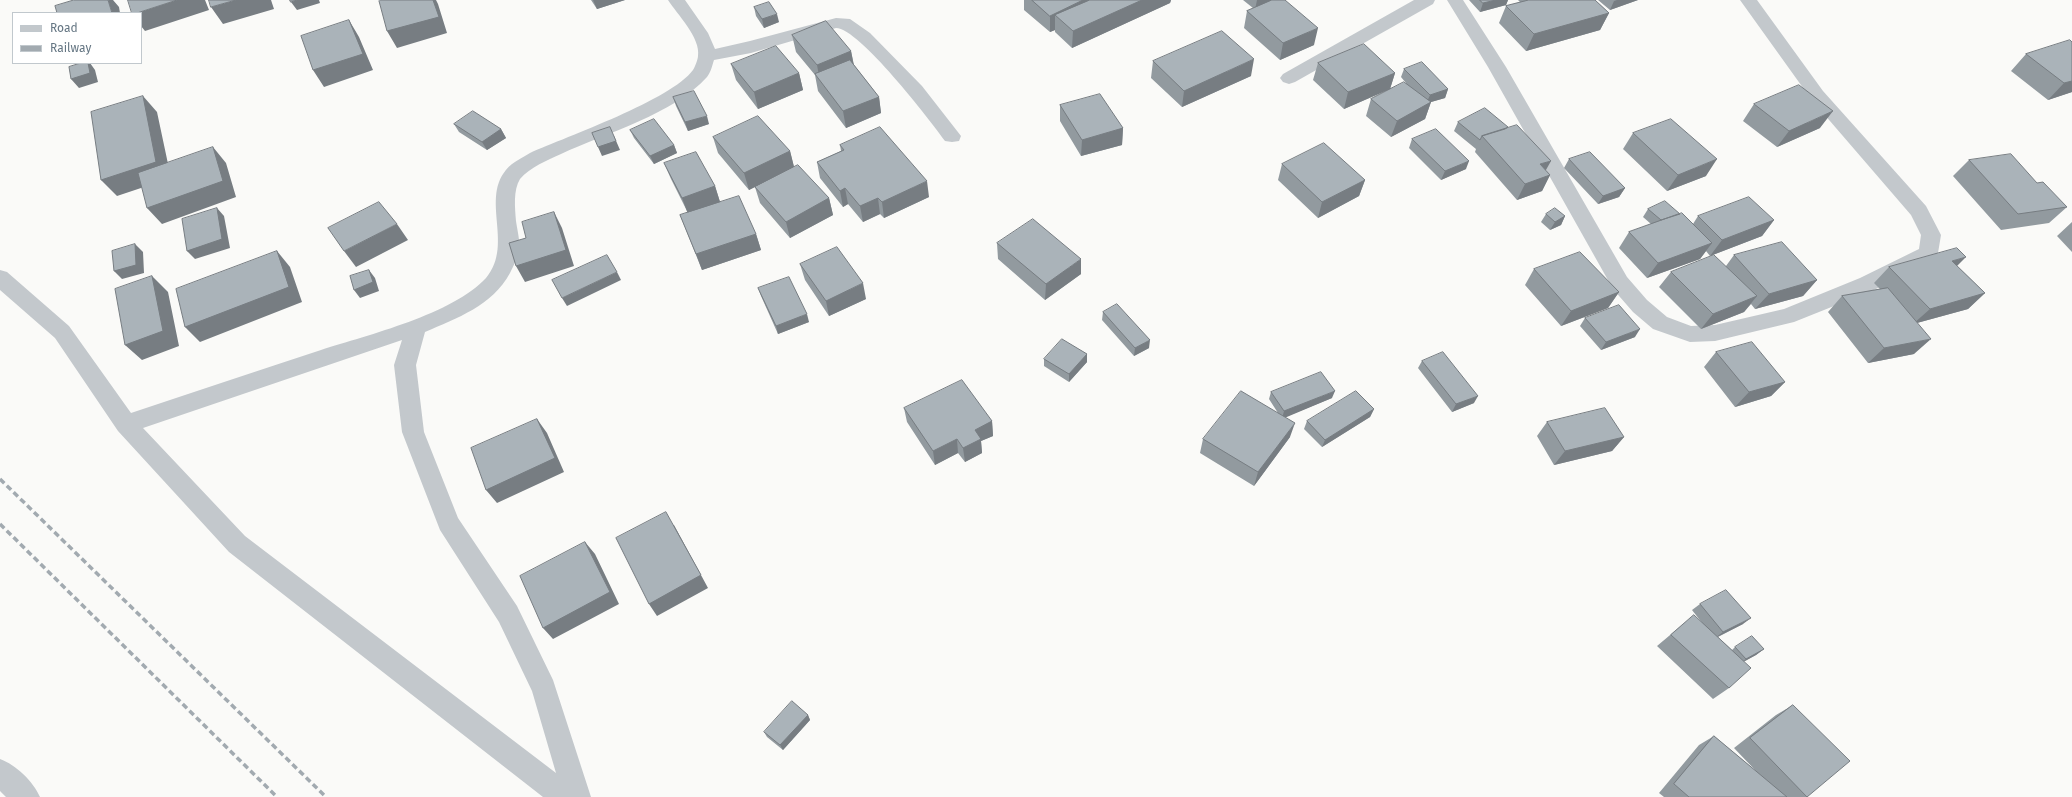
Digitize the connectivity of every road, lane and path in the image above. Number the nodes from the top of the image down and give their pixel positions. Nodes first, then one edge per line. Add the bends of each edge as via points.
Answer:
1 (676, 0) edge
2 (1427, 0) edge
3 (1455, 0) edge
4 (1748, 0) edge
5 (707, 56) junction
6 (1290, 78) dead end
7 (952, 136) dead end
8 (0, 278) edge
9 (416, 327) junction
10 (126, 424) junction
11 (0, 772) edge
12 (26, 797) edge
13 (564, 797) edge
14 (578, 797) edge

1 - 5 street via 705,42
2 - 6 street
3 - 4 street via 1497,67 1620,283 1640,306 1660,323 1690,334 1715,333 1787,316 1867,284 1928,253 1931,235 1919,211 1817,95
5 - 7 street via 844,23 864,37 916,90
5 - 9 street via 705,67 688,85 668,100 542,154 518,169 507,185 505,205 509,248 505,262 493,282 471,300
8 - 10 street via 62,332
9 - 10 street
9 - 14 street via 405,365 414,432 448,523 508,614 544,689
10 - 13 street via 237,544
11 - 12 street

